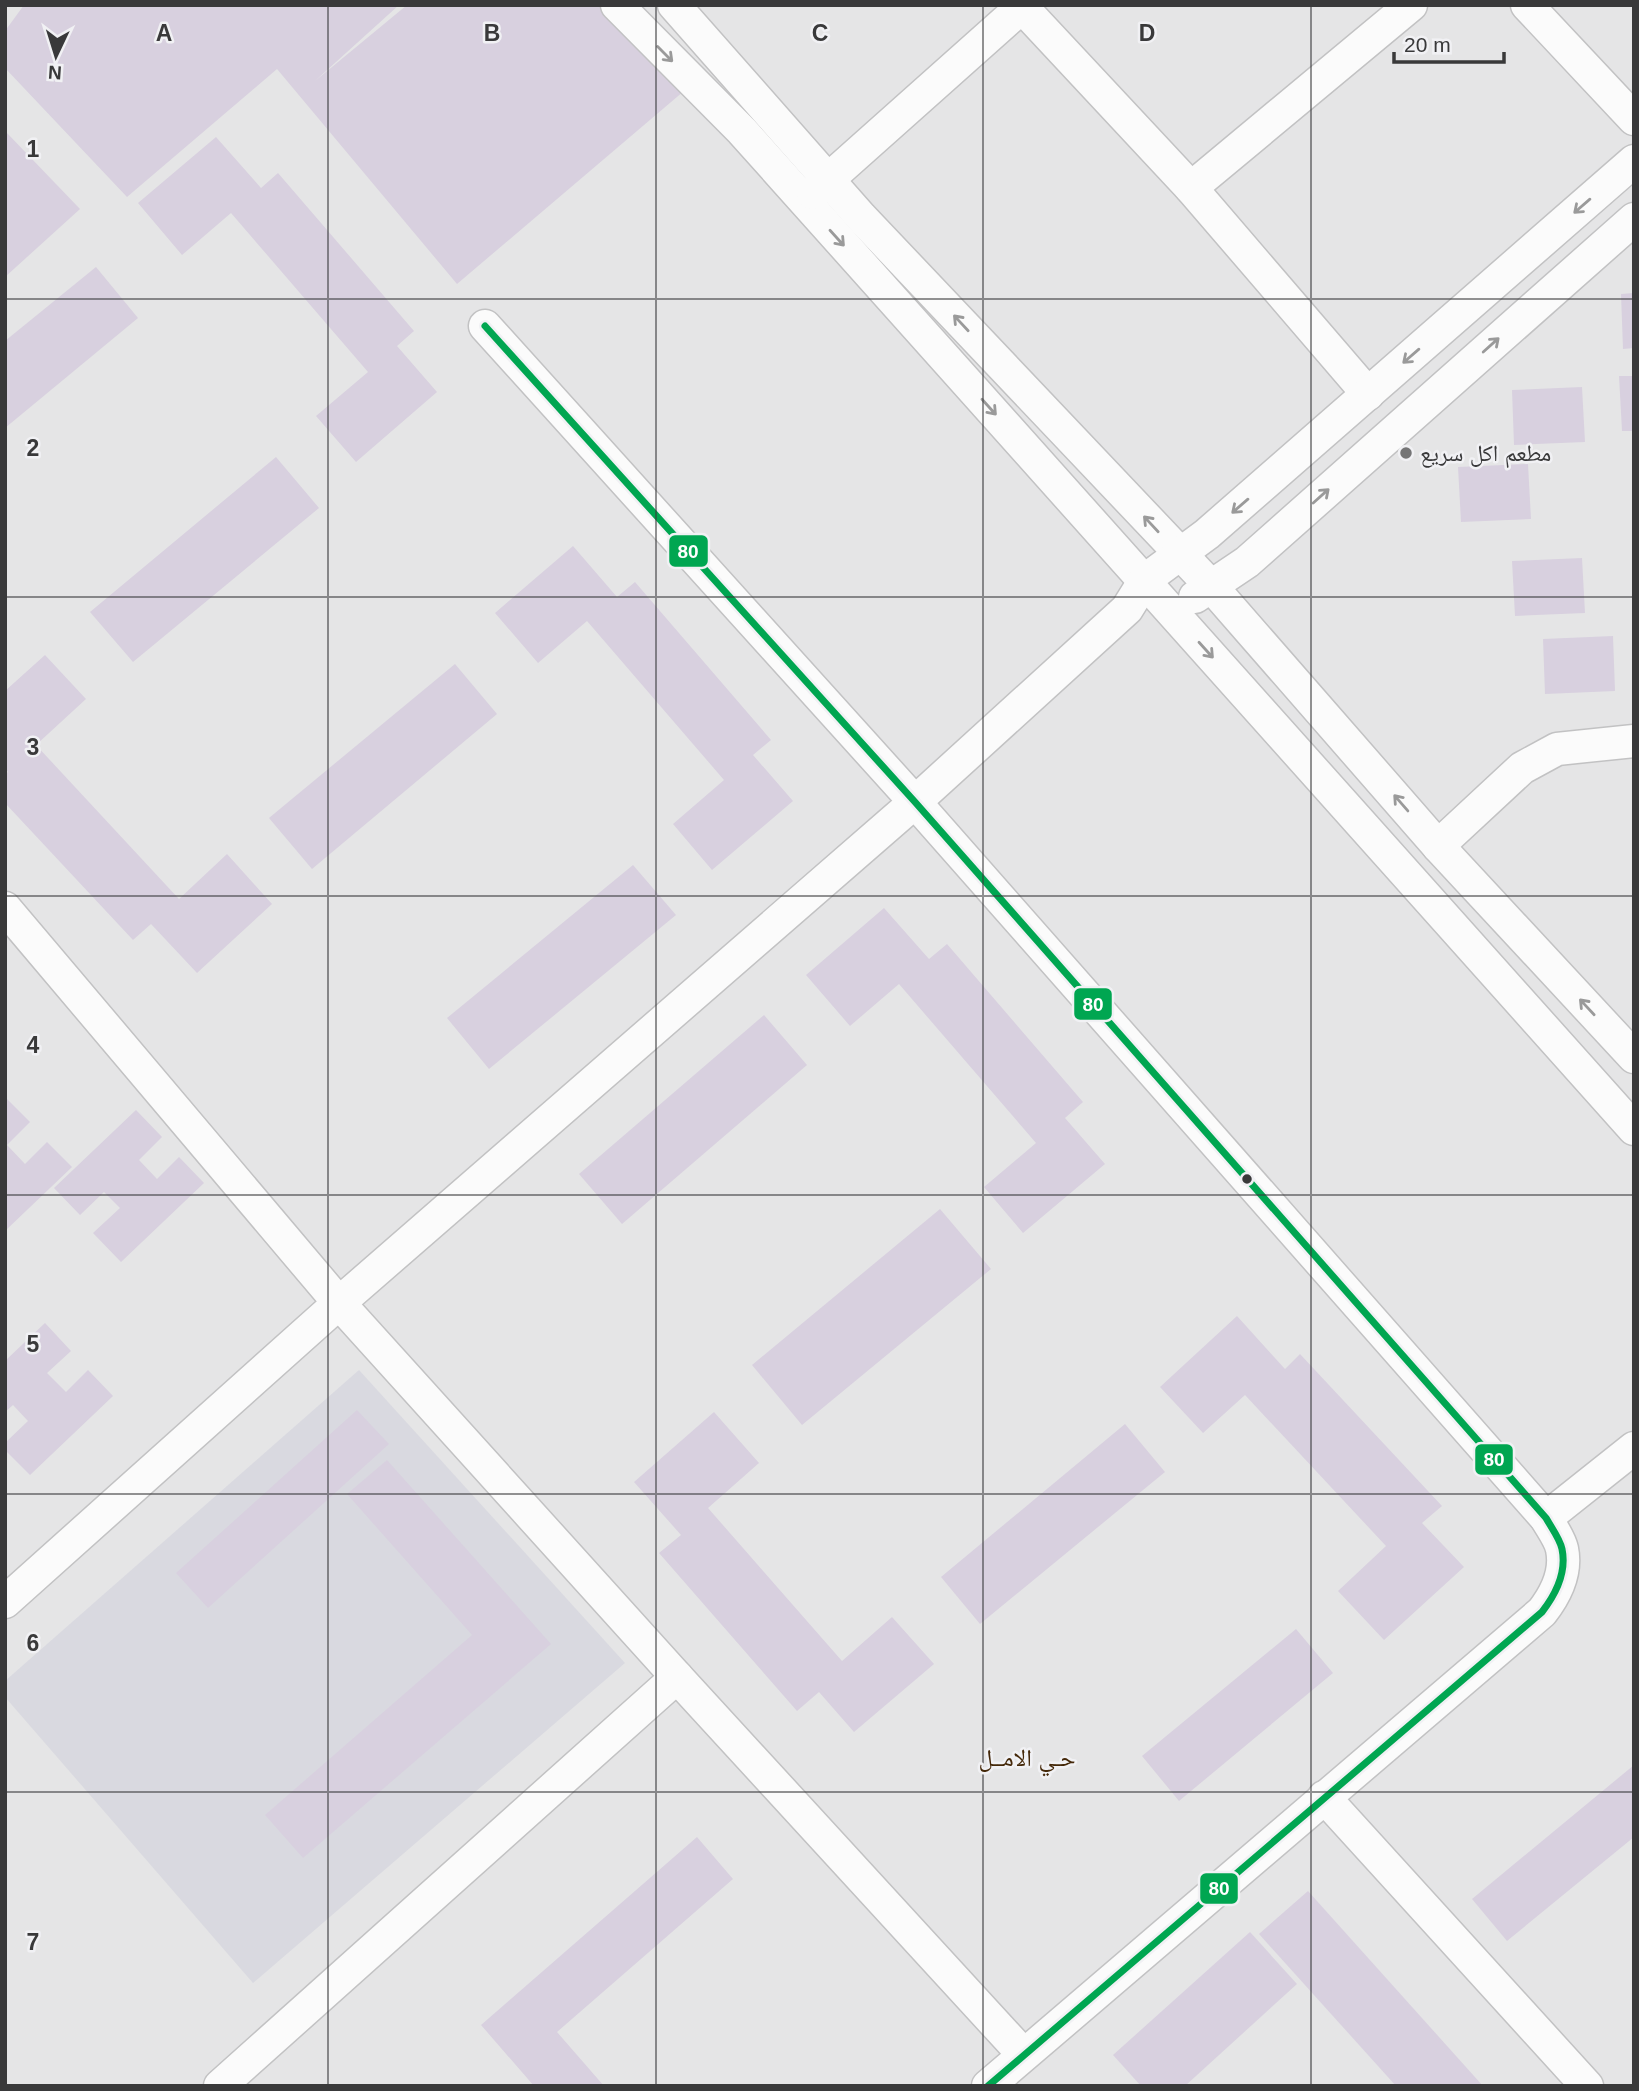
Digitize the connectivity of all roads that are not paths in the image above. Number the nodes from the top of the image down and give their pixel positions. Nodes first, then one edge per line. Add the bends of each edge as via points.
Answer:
1 (617, 5) edge
2 (674, 5) edge
3 (1411, 5) edge
4 (1527, 5) edge
5 (1023, 6) edge
6 (1634, 119) edge
7 (1634, 161) edge
8 (827, 178) junction
9 (1191, 188) junction
10 (805, 201) junction
11 (1634, 219) edge
12 (485, 326) dead end
13 (1368, 394) junction
14 (1179, 554) junction
15 (1145, 580) junction
16 (1212, 587) junction
17 (1127, 609) junction
18 (1172, 611) junction
19 (1634, 741) edge
20 (915, 802) junction
21 (1438, 846) junction
22 (5, 908) edge
23 (1634, 1057) edge
24 (1634, 1129) edge
25 (339, 1303) junction
26 (1634, 1448) edge
27 (1546, 1518) junction
28 (5, 1602) edge
29 (677, 1677) junction
30 (1324, 1797) junction
31 (1023, 2054) junction
32 (220, 2086) edge
33 (988, 2086) edge
34 (1587, 2086) edge

1 -> 10 street
2 - 8 street
3 - 9 street
4 - 6 street
5 - 8 street
5 - 9 street
7 -> 13 street
8 - 10 street
14 -> 8 street
9 - 13 street
10 -> 15 street
16 -> 11 street via 1247,562
12 - 20 street
13 -> 14 street
14 - 15 street
14 - 16 street
15 - 17 street
15 - 18 street
16 - 18 street
21 -> 16 street
17 - 18 street
17 - 20 street
18 -> 24 street
19 - 21 street via 1557,749 1522,768
20 - 25 street
20 - 27 street
23 -> 21 street
22 - 25 street
25 - 28 street
25 - 29 street
26 - 27 street
27 - 30 street via 1562,1548 1562,1574 1549,1603
29 - 31 street
29 - 32 street
30 - 31 street
30 - 34 street
31 - 33 street

